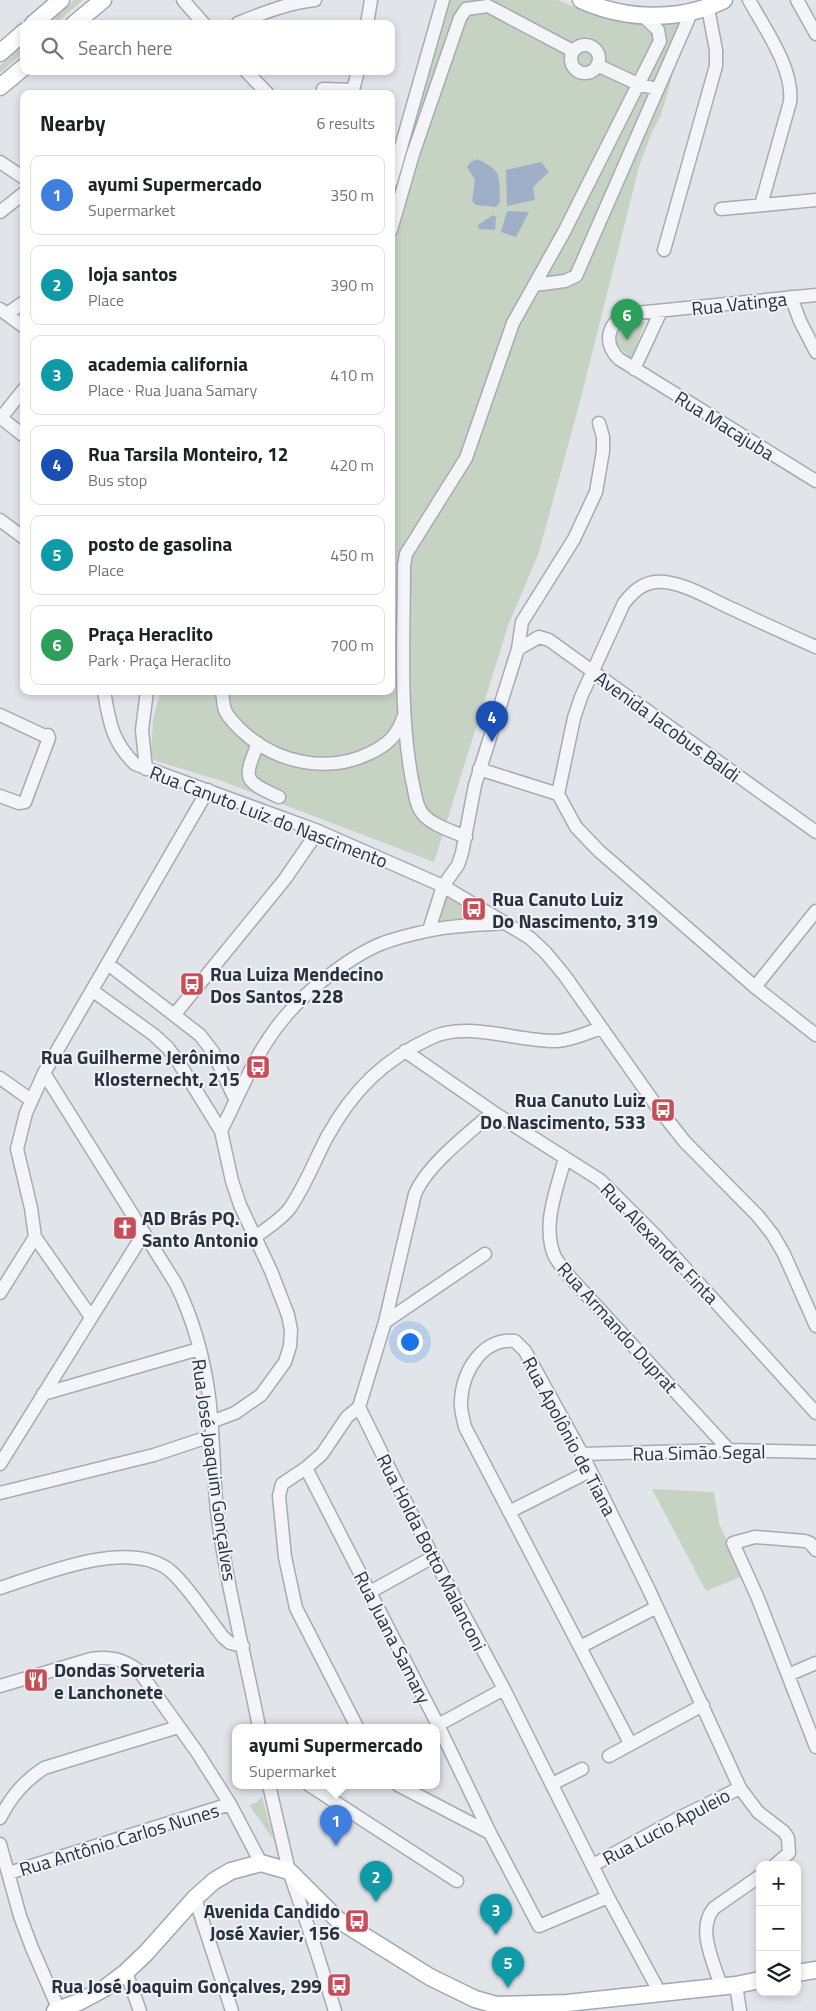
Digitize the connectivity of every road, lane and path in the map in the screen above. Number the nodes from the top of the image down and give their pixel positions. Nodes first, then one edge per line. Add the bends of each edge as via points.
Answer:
1 (61, 0) edge
2 (103, 0) edge
3 (183, 0) edge
4 (315, 0) edge
5 (371, 0) edge
6 (443, 0) edge
7 (580, 0) edge
8 (724, 0) edge
9 (749, 0) edge
10 (798, 0) edge
11 (708, 8) junction
12 (692, 13) junction
13 (642, 15) junction
14 (38, 20) edge
15 (79, 20) edge
16 (200, 20) edge
17 (246, 20) edge
18 (368, 20) edge
19 (816, 34) edge
20 (20, 36) edge
21 (0, 53) edge
22 (20, 69) edge
23 (250, 75) edge
24 (357, 75) edge
25 (638, 84) junction
26 (0, 86) edge
27 (323, 89) dead end
28 (658, 89) junction
29 (264, 90) edge
30 (333, 90) edge
31 (353, 90) edge
32 (0, 162) edge
33 (395, 168) edge
34 (20, 175) edge
35 (20, 197) edge
36 (816, 200) edge
37 (761, 205) junction
38 (721, 209) dead end
39 (0, 212) edge
40 (395, 216) edge
41 (664, 250) dead end
42 (534, 285) junction
43 (816, 295) edge
44 (790, 297) junction
45 (20, 304) edge
46 (661, 311) junction
47 (4, 312) edge
48 (20, 324) edge
49 (816, 352) edge
50 (634, 369) junction
51 (20, 394) edge
52 (0, 418) edge
53 (598, 423) dead end
54 (20, 433) edge
55 (816, 482) edge
56 (0, 520) edge
57 (20, 535) edge
58 (816, 647) edge
59 (518, 649) junction
60 (593, 671) junction
61 (105, 695) edge
62 (146, 695) edge
63 (223, 695) edge
64 (404, 713) junction
65 (0, 715) edge
66 (258, 743) junction
67 (140, 767) junction
68 (479, 769) junction
69 (208, 790) junction
70 (558, 794) junction
71 (0, 796) edge
72 (279, 796) dead end
73 (318, 831) junction
74 (816, 832) edge
75 (466, 837) junction
76 (443, 886) junction
77 (816, 911) edge
78 (506, 923) junction
79 (429, 930) junction
80 (108, 964) junction
81 (755, 987) junction
82 (92, 991) junction
83 (175, 1014) junction
84 (601, 1028) junction
85 (816, 1035) edge
86 (405, 1051) junction
87 (44, 1073) junction
88 (0, 1078) edge
89 (235, 1099) junction
90 (31, 1100) junction
91 (493, 1112) junction
92 (221, 1131) junction
93 (565, 1158) junction
94 (144, 1233) junction
95 (35, 1237) junction
96 (255, 1237) junction
97 (485, 1254) dead end
98 (0, 1293) edge
99 (91, 1316) junction
100 (385, 1322) junction
101 (816, 1326) edge
102 (200, 1349) junction
103 (43, 1394) junction
104 (359, 1407) junction
105 (816, 1413) edge
106 (211, 1422) junction
107 (212, 1436) junction
108 (729, 1450) junction
109 (816, 1452) edge
110 (582, 1454) junction
111 (0, 1464) edge
112 (306, 1468) junction
113 (590, 1471) junction
114 (0, 1493) edge
115 (509, 1512) junction
116 (816, 1550) edge
117 (433, 1557) junction
118 (0, 1588) edge
119 (370, 1592) junction
120 (657, 1607) junction
121 (243, 1646) junction
122 (580, 1647) junction
123 (816, 1663) edge
124 (788, 1675) junction
125 (0, 1686) edge
126 (504, 1690) junction
127 (703, 1705) junction
128 (258, 1724) edge
129 (355, 1724) edge
130 (436, 1724) edge
131 (178, 1727) junction
132 (440, 1727) edge
133 (440, 1732) edge
134 (630, 1743) junction
135 (816, 1747) edge
136 (609, 1756) dead end
137 (582, 1769) dead end
138 (552, 1784) junction
139 (740, 1788) junction
140 (270, 1789) edge
141 (315, 1789) edge
142 (406, 1789) edge
143 (230, 1804) junction
144 (0, 1818) edge
145 (490, 1833) junction
146 (0, 1844) edge
147 (780, 1861) edge
148 (261, 1863) junction
149 (593, 1865) junction
150 (288, 1871) junction
151 (9, 1873) junction
152 (756, 1879) edge
153 (458, 1882) dead end
154 (608, 1897) junction
155 (196, 1898) junction
156 (816, 1970) edge
157 (126, 1972) junction
158 (801, 1972) edge
159 (756, 1981) edge
160 (729, 1985) junction
161 (660, 1994) junction
162 (589, 2006) edge
163 (498, 2008) edge
164 (57, 2011) edge
165 (140, 2011) edge
166 (232, 2011) edge
167 (334, 2011) edge
168 (740, 2011) edge

1 - 14 main road
2 - 15 main road
3 - 16 street
4 - 17 street via 296,2
5 - 18 street
6 - 33 street
7 - 13 main road via 608,10
8 - 11 main road
9 - 37 street via 786,68 792,90
10 - 19 street
11 - 12 main road
11 - 41 street via 716,66
12 - 13 main road
12 - 28 street
13 - 25 street via 658,30 660,41
20 - 21 main road
22 - 26 main road
23 - 29 street
24 - 31 street
25 - 28 street
25 - 40 street via 598,65 591,71 582,72 574,68 571,60 573,51 488,6 466,9 460,18 413,154
25 - 42 street
27 - 30 street
28 - 42 street via 576,276 565,281
32 - 34 street
35 - 39 street
36 - 37 street
37 - 38 street
42 - 64 street via 513,323 466,458 406,554
43 - 44 street, Rua Vatinga
44 - 46 street, Rua Vatinga
44 - 49 street
45 - 47 street
46 - 50 street
46 - 50 street, Rua Vatinga via 626,314 612,326 609,344 613,353
47 - 48 street
50 - 55 street, Rua Macajuba
51 - 52 street
52 - 54 street
53 - 59 street via 604,452 596,492 574,539 522,622
56 - 57 street
58 - 60 street via 694,592 671,583 655,582 633,591 624,603
59 - 60 street, Avenida Jacobus Baldi via 533,639 544,638
59 - 68 street
60 - 70 street via 574,718
60 - 74 street, Avenida Jacobus Baldi
61 - 67 street via 117,742 122,752
62 - 67 street
63 - 66 street via 225,711 233,722
64 - 66 street via 399,731 390,741 354,761 315,765 273,752
64 - 75 street via 409,762 422,813
65 - 71 street via 48,735 49,741 25,802
66 - 72 street via 250,765 250,778 256,786
67 - 69 street, Rua Canuto Luiz do Nascimento
68 - 70 street
68 - 75 street
69 - 73 street, Rua Canuto Luiz do Nascimento
69 - 80 street
70 - 81 street via 576,826 599,851
73 - 76 street, Rua Canuto Luiz do Nascimento
73 - 83 street via 285,879
75 - 76 street via 458,865
76 - 78 street, Rua Canuto Luiz do Nascimento
76 - 79 street
77 - 81 street
78 - 79 street
78 - 84 street, Rua Canuto Luiz do Nascimento via 546,953
79 - 89 street via 382,944 345,964 314,988 283,1018
80 - 82 street
80 - 83 street
81 - 85 street
82 - 87 street
82 - 92 street via 168,1048
83 - 89 street via 200,1035 213,1052
84 - 86 street via 559,1041 453,1031 434,1036
84 - 101 street, Rua Canuto Luiz do Nascimento via 684,1142 773,1235
86 - 91 street, Rua Alexandre Finta
86 - 96 street via 357,1091 328,1135 289,1208
87 - 90 street
87 - 94 street, Rua José Joaquim Gonçalves
88 - 90 street
89 - 92 street
90 - 95 street via 16,1149
91 - 93 street, Rua Alexandre Finta
91 - 100 street via 420,1183
92 - 96 street via 232,1181
93 - 105 street, Rua Alexandre Finta via 600,1180 656,1236
93 - 108 street, Rua Armando Duprat via 550,1226 550,1244 556,1259
94 - 99 street
94 - 102 street, Rua José Joaquim Gonçalves via 188,1308
95 - 98 street
95 - 99 street
96 - 106 street via 288,1315 290,1346 285,1362 261,1395 235,1413
97 - 100 street
99 - 103 street
100 - 104 street
102 - 103 street
102 - 106 street, Rua José Joaquim Gonçalves
103 - 111 street
104 - 112 street via 347,1417 322,1454
104 - 117 street, Rua Holda Botto Malanconi
106 - 107 street, Rua José Joaquim Gonçalves
107 - 114 street via 154,1455
107 - 121 street, Rua José Joaquim Gonçalves via 217,1509
108 - 109 street, Rua Simão Segal
108 - 110 street, Rua Simão Segal
110 - 113 street, Rua Apolônio de Tiana
110 - 115 street, Rua Apolônio de Tiana via 520,1344 505,1340 482,1352 464,1381 461,1413 465,1427
112 - 119 street, Rua Juana Samary
112 - 129 street via 288,1479 280,1490 290,1587 308,1634
113 - 115 street
113 - 120 street, Rua Apolônio de Tiana
115 - 122 street, Rua Apolônio de Tiana
116 - 124 street via 805,1541 755,1538 734,1544
117 - 119 street
117 - 126 street, Rua Holda Botto Malanconi
118 - 121 street via 91,1562 124,1557 148,1559 169,1570 223,1637 230,1643
119 - 130 street, Rua Juana Samary
120 - 122 street
120 - 127 street, Rua Apolônio de Tiana
121 - 128 street, Rua José Joaquim Gonçalves
122 - 134 street, Rua Apolônio de Tiana
123 - 124 street
124 - 135 street
125 - 131 street via 91,1658 117,1658 139,1671
126 - 132 street
126 - 138 street, Rua Holda Botto Malanconi
127 - 134 street
127 - 139 street, Rua Apolônio de Tiana
131 - 143 street
131 - 144 street via 44,1768 18,1789
133 - 145 street, Rua Juana Samary
134 - 136 street
137 - 138 street
138 - 149 street, Rua Holda Botto Malanconi
139 - 147 street, Rua Apolônio de Tiana via 758,1812 788,1838 789,1853
139 - 149 street, Rua Lucio Apuleio
140 - 150 street
141 - 153 street
142 - 145 street
143 - 148 street
143 - 151 street, Rua Antônio Carlos Nunes
145 - 154 street, Rua Juana Samary via 539,1926
146 - 151 street
148 - 150 main road
148 - 155 main road via 231,1871
149 - 154 street, Rua Holda Botto Malanconi
150 - 163 main road via 337,1918 374,1943 430,1977
150 - 167 street
151 - 164 street via 20,1916
152 - 160 street via 708,1914 706,1933
154 - 161 street, Rua Holda Botto Malanconi
155 - 157 main road
155 - 166 street
156 - 158 main road
157 - 164 main road via 98,1992
157 - 165 street
159 - 160 main road
160 - 161 main road
160 - 168 street
161 - 162 main road
162 - 163 main road via 516,2005

